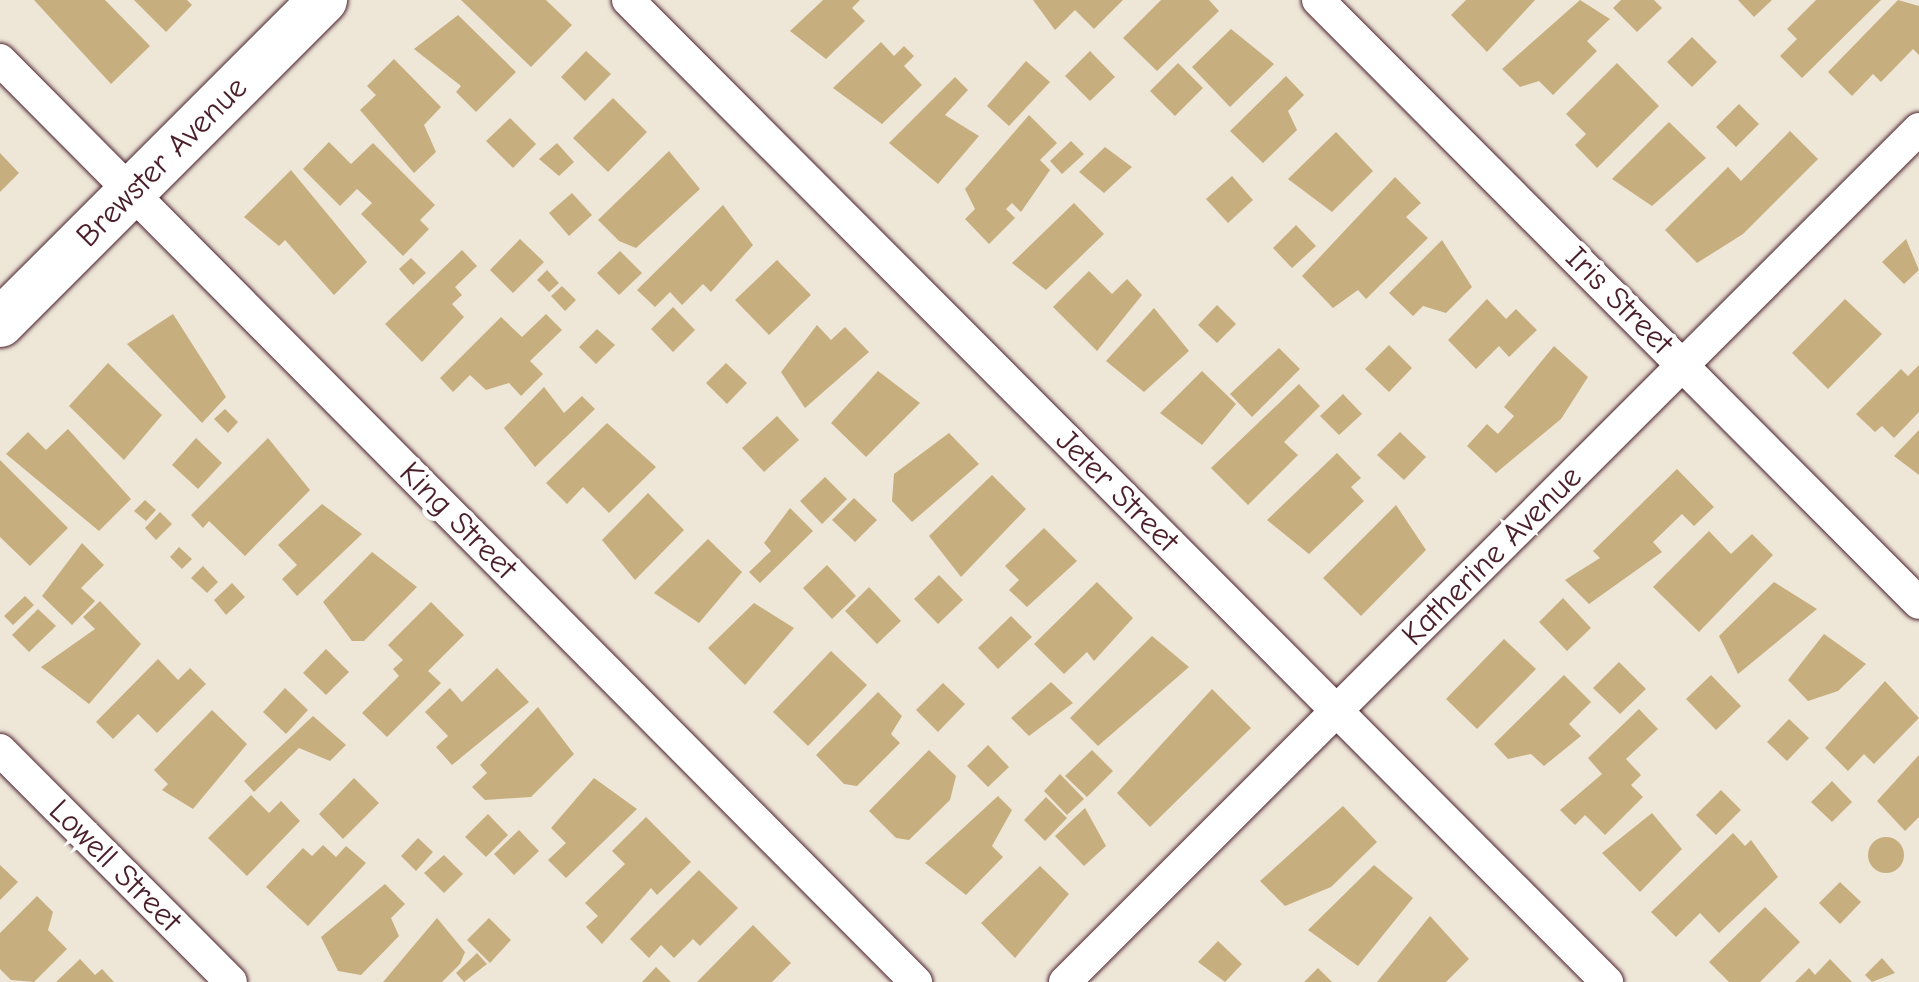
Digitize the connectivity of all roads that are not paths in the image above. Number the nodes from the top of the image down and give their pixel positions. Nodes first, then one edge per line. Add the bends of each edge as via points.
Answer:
1 (323, 0) edge
2 (628, 0) edge
3 (1318, 0) edge
4 (0, 60) edge
5 (1919, 129) edge
6 (132, 192) junction
7 (0, 323) edge
8 (1684, 366) junction
9 (1919, 603) edge
10 (1337, 712) junction
11 (0, 750) edge
12 (231, 982) edge
13 (916, 982) edge
14 (1065, 982) edge
15 (1608, 982) edge

1 - 6 street, Brewster Avenue
2 - 10 street, Jeter Street
3 - 8 street, Iris Street
4 - 6 street, King Street
5 - 8 street, Katherine Avenue
6 - 7 street, Brewster Avenue
6 - 13 street, King Street
8 - 9 street, Iris Street
8 - 10 street, Katherine Avenue
10 - 14 street, Katherine Avenue
10 - 15 street, Jeter Street
11 - 12 street, Lowell Street

